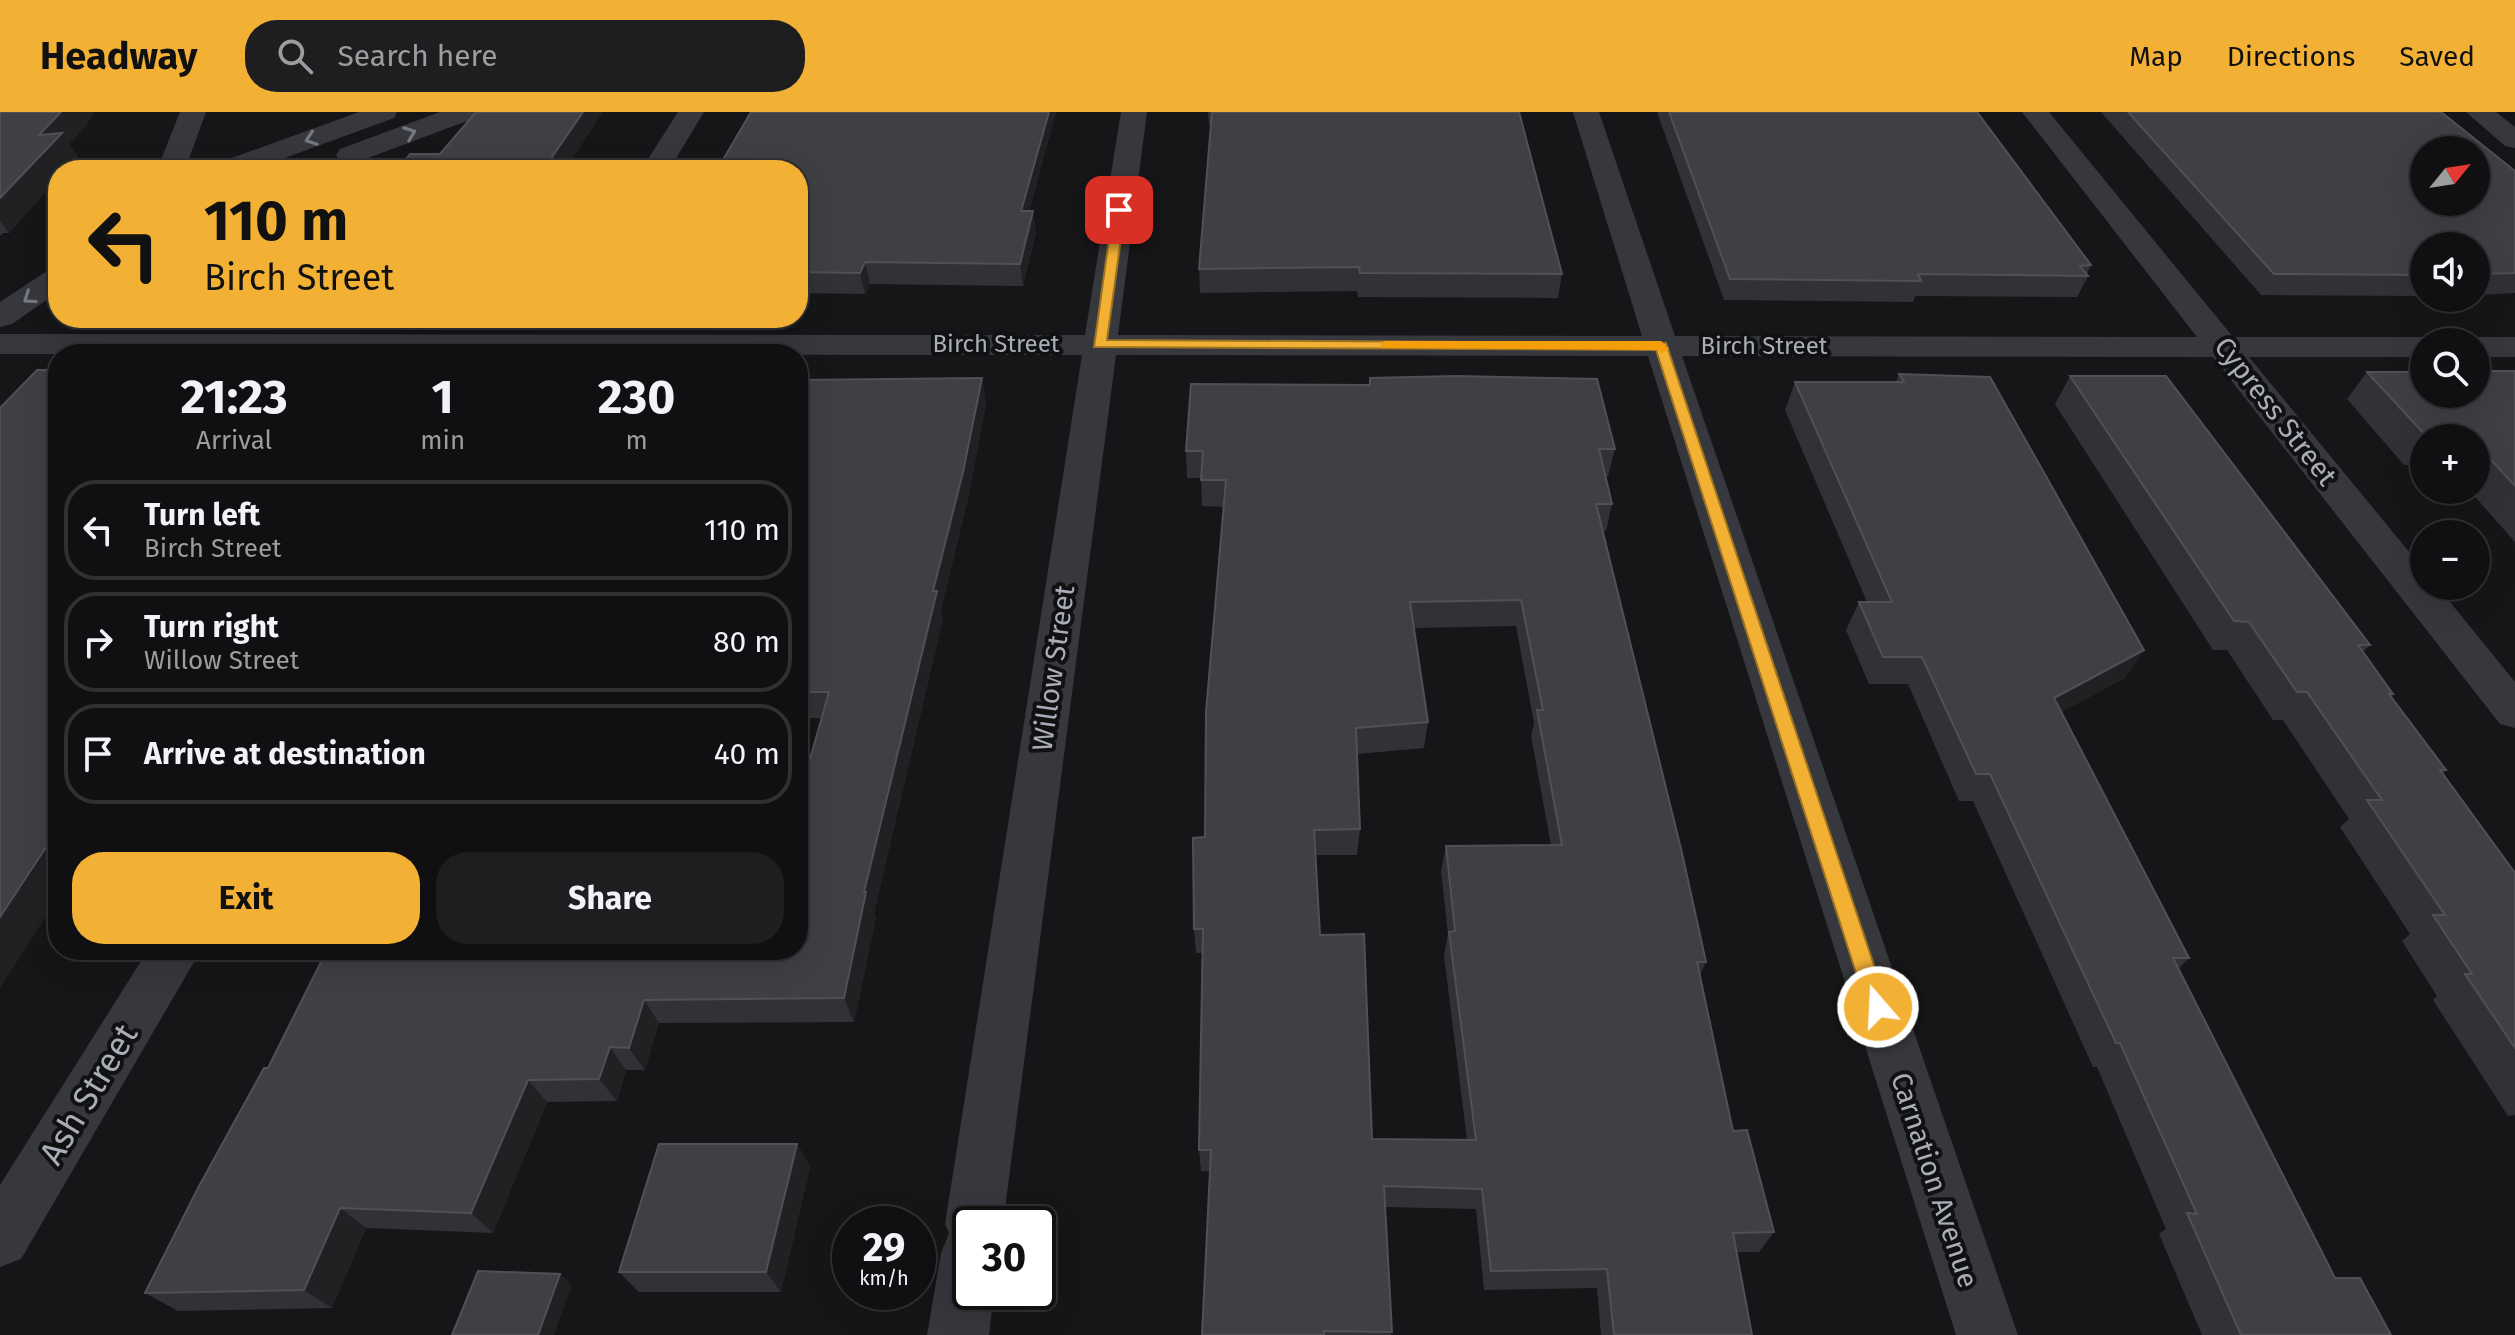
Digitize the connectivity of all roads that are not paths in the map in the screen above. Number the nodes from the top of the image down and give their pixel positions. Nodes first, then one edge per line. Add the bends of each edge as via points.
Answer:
1 (193, 112) edge
2 (384, 112) edge
3 (465, 112) edge
4 (691, 112) edge
5 (1134, 112) edge
6 (1586, 112) edge
7 (2035, 112) edge
8 (2479, 112) edge
9 (2515, 140) edge
10 (175, 160) edge
11 (252, 160) edge
12 (338, 160) edge
13 (661, 160) edge
14 (48, 285) edge
15 (0, 317) edge
16 (48, 325) edge
17 (551, 338) edge
18 (13, 344) edge
19 (1099, 344) junction
20 (1661, 346) junction
21 (2225, 346) junction
22 (2410, 347) edge
23 (2490, 347) edge
24 (2515, 347) edge
25 (0, 366) edge
26 (2515, 712) edge
27 (170, 960) edge
28 (977, 1206) edge
29 (0, 1238) edge
30 (962, 1310) edge
31 (958, 1335) edge
32 (1987, 1335) edge

1 - 10 street
2 -> 11 street
12 -> 3 street
4 - 13 street
5 - 19 street, Willow Street
6 - 20 street, Carnation Avenue
7 - 21 street, Cypress Street
8 - 9 street
14 -> 15 street
16 - 18 street
17 - 18 street, Birch Street
17 - 19 street, Birch Street
18 - 25 street
19 - 20 street, Birch Street
19 - 28 street, Willow Street
20 - 21 street, Birch Street
20 - 32 street, Carnation Avenue
21 - 22 street, Birch Street
21 - 26 street, Cypress Street
23 - 24 street
27 - 29 street, Ash Street
30 - 31 street

